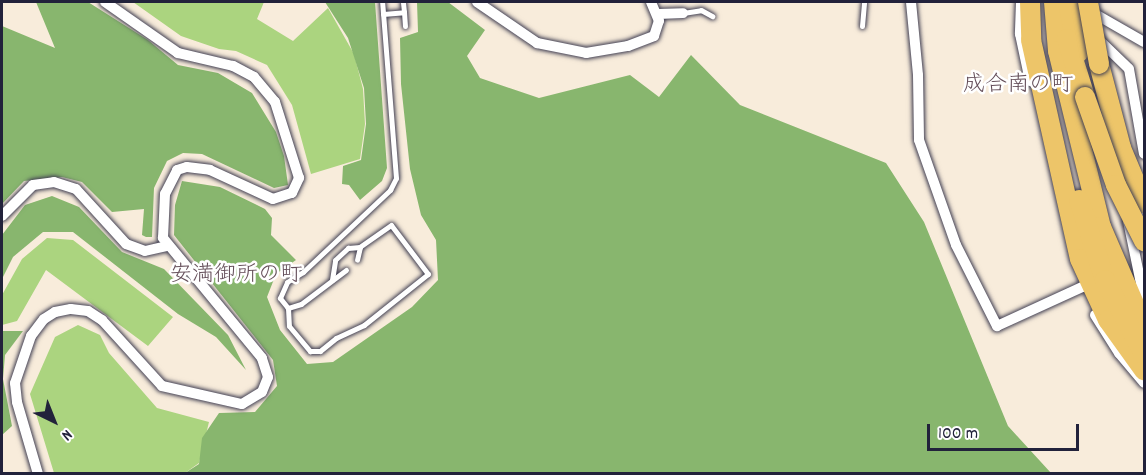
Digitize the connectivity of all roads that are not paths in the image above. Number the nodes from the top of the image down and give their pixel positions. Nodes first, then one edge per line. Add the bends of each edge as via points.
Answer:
1 (105, 2) edge
2 (382, 2) edge
3 (403, 2) edge
4 (477, 2) edge
5 (651, 2) edge
6 (864, 2) edge
7 (911, 2) edge
8 (1021, 2) edge
9 (1029, 2) edge
10 (1035, 2) edge
11 (1055, 2) edge
12 (1083, 3) edge
13 (404, 12) junction
14 (683, 13) joint
15 (383, 14) junction
16 (658, 14) junction
17 (712, 16) dead end
18 (405, 26) dead end
19 (862, 26) dead end
20 (1144, 42) edge
21 (1085, 97) junction
22 (1144, 154) edge
23 (1144, 203) edge
24 (1144, 213) edge
25 (2, 216) edge
26 (1144, 241) edge
27 (167, 246) junction
28 (360, 247) junction
29 (357, 260) dead end
30 (346, 270) dead end
31 (332, 280) junction
32 (1082, 287) junction
33 (1144, 298) edge
34 (288, 308) junction
35 (1137, 328) edge
36 (1144, 346) edge
37 (1144, 354) edge
38 (1144, 370) edge
39 (1144, 383) edge
40 (38, 474) edge

1 - 27 street via 178,53 233,66 254,77 275,102 296,160 297,186 280,199 198,166 177,170 165,194 162,212
2 - 15 lane
3 - 13 lane
4 - 16 street via 537,43 586,53 647,40 658,29
5 - 16 street
6 - 19 lane
7 - 32 street via 919,140 956,245 997,326
8 - 32 street via 1020,34 1069,251
9 - 38 highway via 1031,40 1080,259 1108,320
10 - 35 highway via 1083,218 1105,280
11 - 21 highway
11 - 35 highway via 1058,51 1098,216
12 - 20 street
12 - 21 highway
12 - 22 street via 1089,32 1129,69
12 - 23 highway, bridge via 1121,148
13 - 15 lane
13 - 18 lane
14 - 16 street
14 - 17 lane via 700,10
15 - 34 lane via 396,178 390,190 303,272 287,282 280,298
21 - 26 highway, bridge via 1116,184
24 - 33 street via 1128,221
25 - 27 street via 33,185 54,182 76,189 126,244 145,251
27 - 40 street via 262,358 268,377 262,392 242,404 162,386 102,320 88,311 55,312 31,336 15,382
28 - 29 lane
28 - 31 lane via 348,248 335,260
28 - 34 lane via 391,225 428,274 364,325 336,338 320,351 310,351 289,326
30 - 31 lane
31 - 34 lane via 301,304
32 - 39 street via 1102,328
35 - 36 highway
35 - 37 highway

